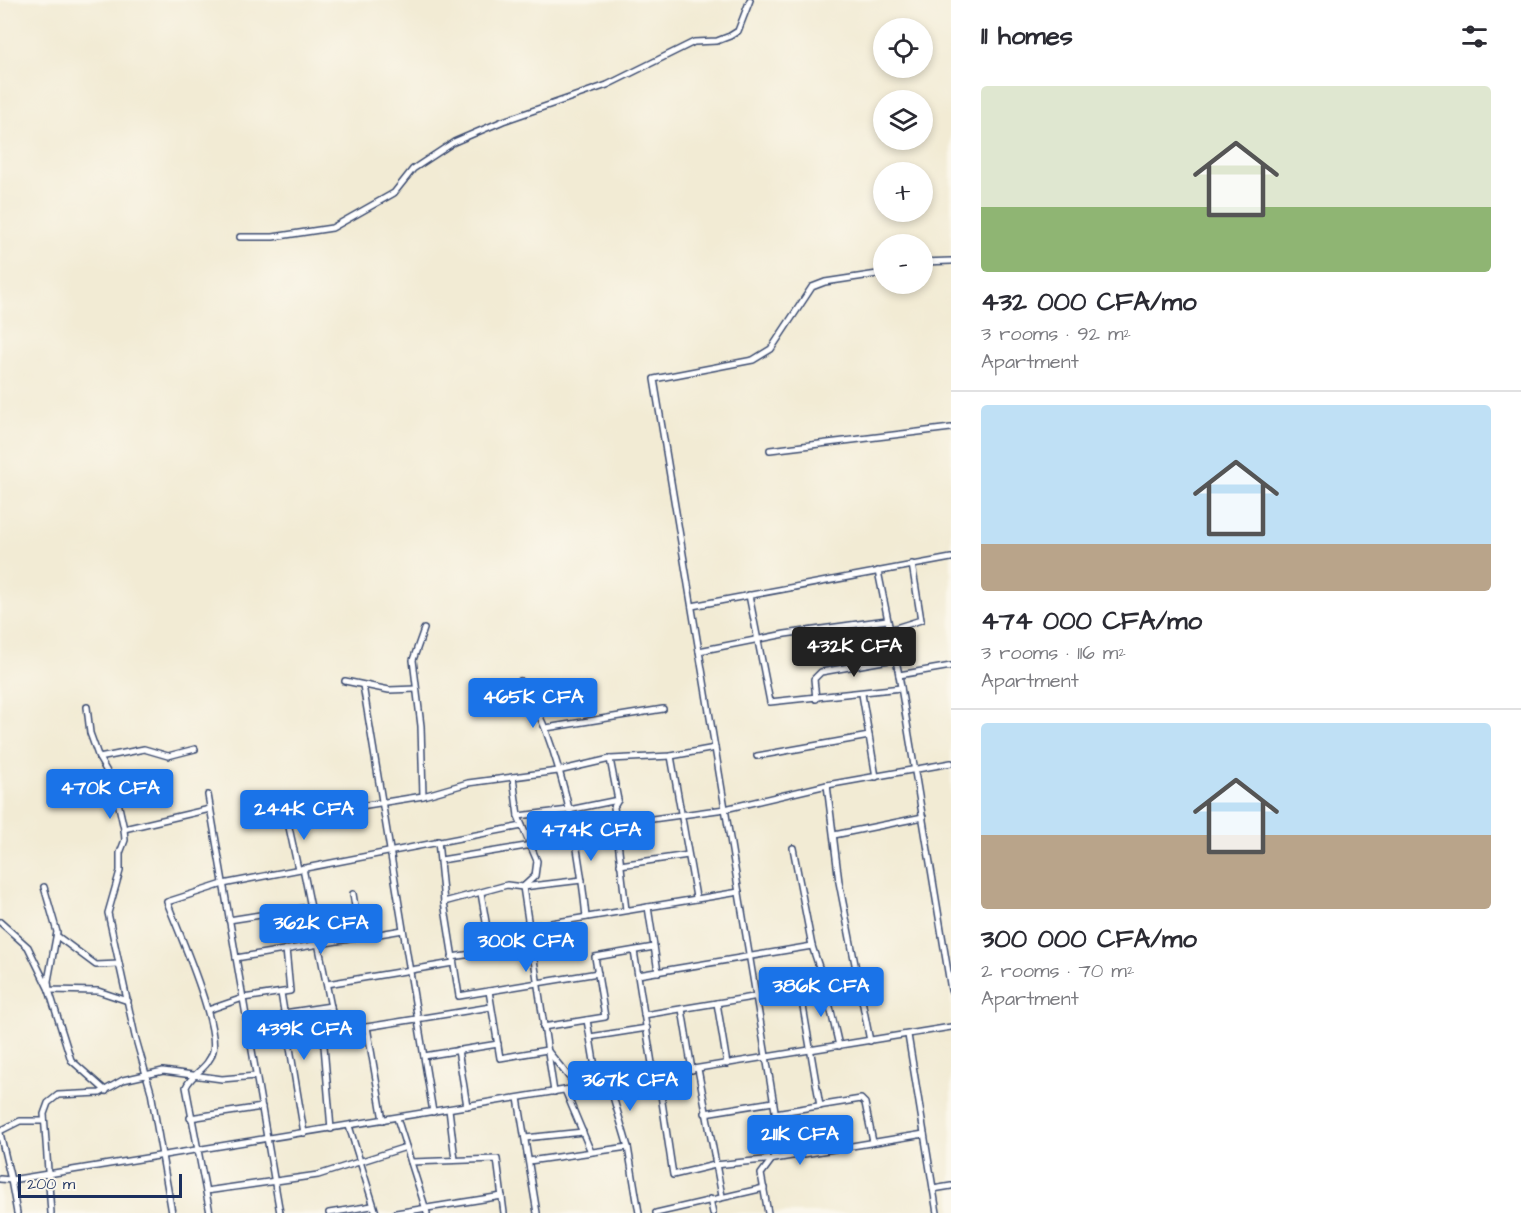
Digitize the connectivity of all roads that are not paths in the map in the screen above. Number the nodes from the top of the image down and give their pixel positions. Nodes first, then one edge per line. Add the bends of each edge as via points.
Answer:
1 (750, 0) edge
2 (240, 237) dead end
3 (951, 261) edge
4 (933, 262) edge
5 (873, 275) edge
6 (951, 428) edge
7 (770, 450) dead end
8 (951, 558) edge
9 (912, 564) junction
10 (878, 571) junction
11 (748, 595) junction
12 (692, 606) junction
13 (887, 620) junction
14 (424, 629) dead end
15 (889, 630) junction
16 (757, 639) junction
17 (699, 651) junction
18 (896, 659) junction
19 (951, 666) edge
20 (899, 675) junction
21 (345, 681) dead end
22 (520, 681) dead end
23 (363, 685) junction
24 (901, 688) junction
25 (416, 689) junction
26 (862, 694) junction
27 (816, 699) junction
28 (87, 707) dead end
29 (663, 709) dead end
30 (546, 728) junction
31 (868, 736) junction
32 (715, 748) junction
33 (195, 749) dead end
34 (670, 756) junction
35 (757, 756) dead end
36 (99, 759) junction
37 (610, 759) junction
38 (951, 763) edge
39 (915, 770) junction
40 (558, 771) junction
41 (513, 777) junction
42 (876, 777) junction
43 (827, 785) junction
44 (208, 795) dead end
45 (423, 796) junction
46 (618, 800) junction
47 (382, 802) junction
48 (210, 809) junction
49 (725, 809) junction
50 (569, 810) junction
51 (518, 816) junction
52 (681, 816) junction
53 (923, 817) junction
54 (287, 818) junction
55 (255, 823) dead end
56 (616, 824) junction
57 (522, 826) junction
58 (124, 829) junction
59 (574, 833) junction
60 (834, 835) junction
61 (438, 841) junction
62 (532, 843) junction
63 (793, 848) dead end
64 (390, 851) junction
65 (688, 855) junction
66 (441, 860) junction
67 (620, 865) junction
68 (301, 869) junction
69 (582, 880) junction
70 (223, 884) junction
71 (44, 887) dead end
72 (523, 887) junction
73 (739, 892) junction
74 (481, 893) junction
75 (353, 894) dead end
76 (696, 897) junction
77 (444, 902) junction
78 (311, 907) junction
79 (648, 907) junction
80 (626, 910) junction
81 (586, 917) junction
82 (229, 920) junction
83 (0, 922) edge
84 (527, 927) junction
85 (403, 930) junction
86 (57, 936) junction
87 (360, 937) junction
88 (319, 944) junction
89 (530, 945) junction
90 (812, 946) junction
91 (654, 947) junction
92 (286, 950) junction
93 (491, 951) junction
94 (634, 951) junction
95 (749, 956) junction
96 (236, 958) junction
97 (453, 960) junction
98 (119, 964) junction
99 (410, 970) junction
100 (658, 972) junction
101 (598, 973) junction
102 (638, 975) junction
103 (536, 983) junction
104 (327, 984) junction
105 (825, 985) junction
106 (800, 989) junction
107 (49, 990) junction
108 (951, 990) edge
109 (489, 991) junction
110 (280, 993) junction
111 (756, 996) junction
112 (243, 998) junction
113 (128, 1001) junction
114 (717, 1003) junction
115 (331, 1006) junction
116 (491, 1007) junction
117 (682, 1009) junction
118 (208, 1010) junction
119 (284, 1013) junction
120 (644, 1015) junction
121 (418, 1019) junction
122 (587, 1020) junction
123 (367, 1027) junction
124 (543, 1027) junction
125 (646, 1028) junction
126 (951, 1028) edge
127 (336, 1032) junction
128 (908, 1035) junction
129 (590, 1037) junction
130 (870, 1041) junction
131 (498, 1044) junction
132 (839, 1046) junction
133 (458, 1050) junction
134 (547, 1050) junction
135 (810, 1050) junction
136 (424, 1056) junction
137 (766, 1058) junction
138 (727, 1064) junction
139 (695, 1069) junction
140 (147, 1073) junction
141 (195, 1074) junction
142 (256, 1076) junction
143 (656, 1076) junction
144 (609, 1083) junction
145 (598, 1085) junction
146 (578, 1088) junction
147 (565, 1090) junction
148 (106, 1091) junction
149 (554, 1092) junction
150 (518, 1098) junction
151 (773, 1102) junction
152 (467, 1106) junction
153 (820, 1106) junction
154 (262, 1107) junction
155 (448, 1109) junction
156 (433, 1112) junction
157 (705, 1113) junction
158 (775, 1113) junction
159 (190, 1118) junction
160 (397, 1118) junction
161 (382, 1120) junction
162 (44, 1121) junction
163 (349, 1126) junction
164 (331, 1129) junction
165 (0, 1132) edge
166 (583, 1132) junction
167 (304, 1133) junction
168 (924, 1134) junction
169 (525, 1138) junction
170 (267, 1139) junction
171 (873, 1143) junction
172 (406, 1147) junction
173 (628, 1147) junction
174 (196, 1150) junction
175 (591, 1152) junction
176 (162, 1156) junction
177 (774, 1159) junction
178 (455, 1160) junction
179 (529, 1161) junction
180 (411, 1162) junction
181 (360, 1163) junction
182 (716, 1165) junction
183 (50, 1173) junction
184 (0, 1179) edge
185 (11, 1180) junction
186 (275, 1182) junction
187 (951, 1186) edge
188 (764, 1188) junction
189 (933, 1189) junction
190 (206, 1191) junction
191 (502, 1196) junction
192 (722, 1196) junction
193 (710, 1199) junction
194 (372, 1206) junction
195 (427, 1210) edge
196 (680, 1210) edge
197 (17, 1213) edge
198 (51, 1213) edge
199 (172, 1213) edge
200 (210, 1213) edge
201 (280, 1213) edge
202 (330, 1213) edge
203 (376, 1213) edge
204 (396, 1213) edge
205 (504, 1213) edge
206 (537, 1213) edge
207 (639, 1213) edge
208 (657, 1213) edge
209 (713, 1213) edge
210 (768, 1213) edge
211 (937, 1213) edge

1 - 2 street via 738,31 730,36 694,42 607,85 454,142 413,169 394,193 332,228 273,237
3 - 4 street
5 - 12 street via 812,287 771,349 753,360 654,379
6 - 7 street
8 - 9 street
9 - 10 street
9 - 15 street via 921,621
10 - 11 street
10 - 13 street
11 - 12 street
11 - 16 street
12 - 17 street
13 - 15 street
13 - 16 street
14 - 25 street via 413,660
15 - 18 street
16 - 17 street
16 - 27 street via 770,702
17 - 32 street
18 - 20 street
18 - 27 street via 821,672 814,678
19 - 20 street
20 - 24 street
21 - 23 street
22 - 30 street
23 - 25 street via 389,690
23 - 47 street
24 - 26 street
24 - 39 street
25 - 45 street
26 - 27 street
26 - 31 street
28 - 36 street
29 - 30 street
30 - 40 street
31 - 35 street
31 - 42 street
32 - 34 street
32 - 49 street
33 - 36 street via 168,756 144,749
34 - 37 street
34 - 52 street
36 - 58 street via 114,784
37 - 40 street
37 - 46 street
38 - 39 street
39 - 42 street
39 - 53 street
40 - 41 street
40 - 50 street
41 - 45 street via 468,783
41 - 51 street
42 - 43 street
43 - 49 street
43 - 60 street
44 - 48 street
45 - 47 street
46 - 50 street
46 - 56 street via 614,807
47 - 54 street
47 - 64 street
48 - 58 street
48 - 70 street
49 - 52 street
49 - 73 street
50 - 51 street
50 - 59 street
51 - 57 street
52 - 56 street
52 - 65 street
53 - 60 street
53 - 108 street
54 - 55 street
54 - 68 street
56 - 67 street
57 - 61 street
57 - 62 street
58 - 98 street via 120,871 108,913
59 - 62 street
59 - 69 street
60 - 130 street via 848,935
61 - 64 street
61 - 66 street
62 - 66 street
62 - 72 street via 537,861 535,876
63 - 90 street
64 - 68 street
64 - 85 street
65 - 67 street
65 - 76 street
66 - 77 street
67 - 80 street
68 - 70 street
68 - 78 street
69 - 72 street
69 - 81 street
70 - 82 street
70 - 118 street via 167,902
71 - 86 street
72 - 74 street via 507,885
72 - 84 street
73 - 76 street
73 - 95 street
74 - 77 street
74 - 93 street
75 - 87 street
76 - 79 street
77 - 97 street
78 - 82 street
78 - 88 street
79 - 80 street
79 - 91 street
80 - 81 street
81 - 84 street
82 - 96 street
83 - 107 street via 28,947
84 - 89 street
85 - 87 street
85 - 99 street
86 - 98 street via 96,965
86 - 107 street
87 - 88 street
88 - 92 street
88 - 104 street
89 - 93 street
89 - 103 street
90 - 95 street
90 - 105 street
91 - 94 street
91 - 100 street
92 - 96 street
92 - 110 street via 290,991
93 - 97 street
94 - 101 street via 595,957
94 - 102 street
95 - 100 street
95 - 111 street
96 - 112 street
97 - 99 street
97 - 109 street via 459,996
98 - 113 street
99 - 104 street
99 - 121 street
100 - 102 street
101 - 103 street
101 - 122 street via 605,1017
102 - 120 street
103 - 109 street
103 - 124 street
104 - 115 street
105 - 106 street
105 - 132 street
106 - 111 street
106 - 135 street
107 - 113 street via 98,991
107 - 148 street via 71,1060
109 - 116 street
110 - 112 street
110 - 119 street
111 - 114 street
111 - 137 street
112 - 118 street
112 - 142 street
113 - 140 street
114 - 117 street
114 - 138 street
115 - 119 street
115 - 127 street
116 - 121 street
116 - 131 street
117 - 120 street
117 - 139 street
118 - 141 street via 214,1050 210,1061
119 - 167 street
120 - 125 street
121 - 123 street
121 - 136 street
122 - 124 street
122 - 129 street
123 - 127 street
123 - 161 street
124 - 134 street
125 - 129 street
125 - 143 street
126 - 128 street
127 - 164 street via 323,1034
128 - 130 street
128 - 168 street
129 - 145 street
130 - 132 street
131 - 133 street
131 - 134 street via 500,1058
132 - 135 street
133 - 136 street
133 - 152 street
134 - 146 street
134 - 149 street
135 - 137 street
135 - 153 street
136 - 156 street
137 - 138 street
137 - 151 street
138 - 139 street
139 - 143 street
139 - 157 street
140 - 141 street
140 - 148 street via 123,1080
140 - 176 street
141 - 142 street via 222,1079
141 - 159 street via 186,1087
142 - 154 street
143 - 144 street
143 - 182 street via 673,1175
144 - 145 street
144 - 173 street
145 - 146 street
146 - 147 street
147 - 149 street
147 - 166 street
148 - 162 street via 58,1095 48,1103
149 - 150 street
150 - 152 street
150 - 169 street
151 - 157 street
151 - 158 street
152 - 155 street
153 - 158 street
153 - 171 street via 863,1101
154 - 159 street
154 - 170 street
155 - 156 street
155 - 178 street
156 - 160 street
157 - 182 street
158 - 177 street via 781,1148
159 - 174 street
160 - 161 street
160 - 172 street
161 - 163 street
162 - 165 street via 20,1121
162 - 183 street
163 - 164 street
163 - 181 street
164 - 167 street
165 - 185 street
166 - 169 street
166 - 175 street
167 - 170 street
168 - 171 street
168 - 189 street
169 - 179 street
170 - 174 street
170 - 186 street
171 - 177 street
172 - 180 street
172 - 181 street
173 - 175 street
173 - 207 street
174 - 176 street
174 - 190 street
175 - 179 street
176 - 183 street
176 - 199 street
177 - 182 street
177 - 188 street via 761,1174
178 - 180 street
178 - 191 street via 497,1159
179 - 206 street
180 - 195 street
181 - 186 street
181 - 194 street
182 - 192 street
183 - 185 street
183 - 198 street
184 - 185 street
185 - 197 street
186 - 190 street
186 - 201 street
187 - 189 street
188 - 192 street
188 - 210 street
189 - 211 street
190 - 200 street
191 - 195 street
191 - 205 street
192 - 193 street
193 - 196 street
193 - 209 street
194 - 202 street
194 - 203 street
195 - 204 street
196 - 208 street

